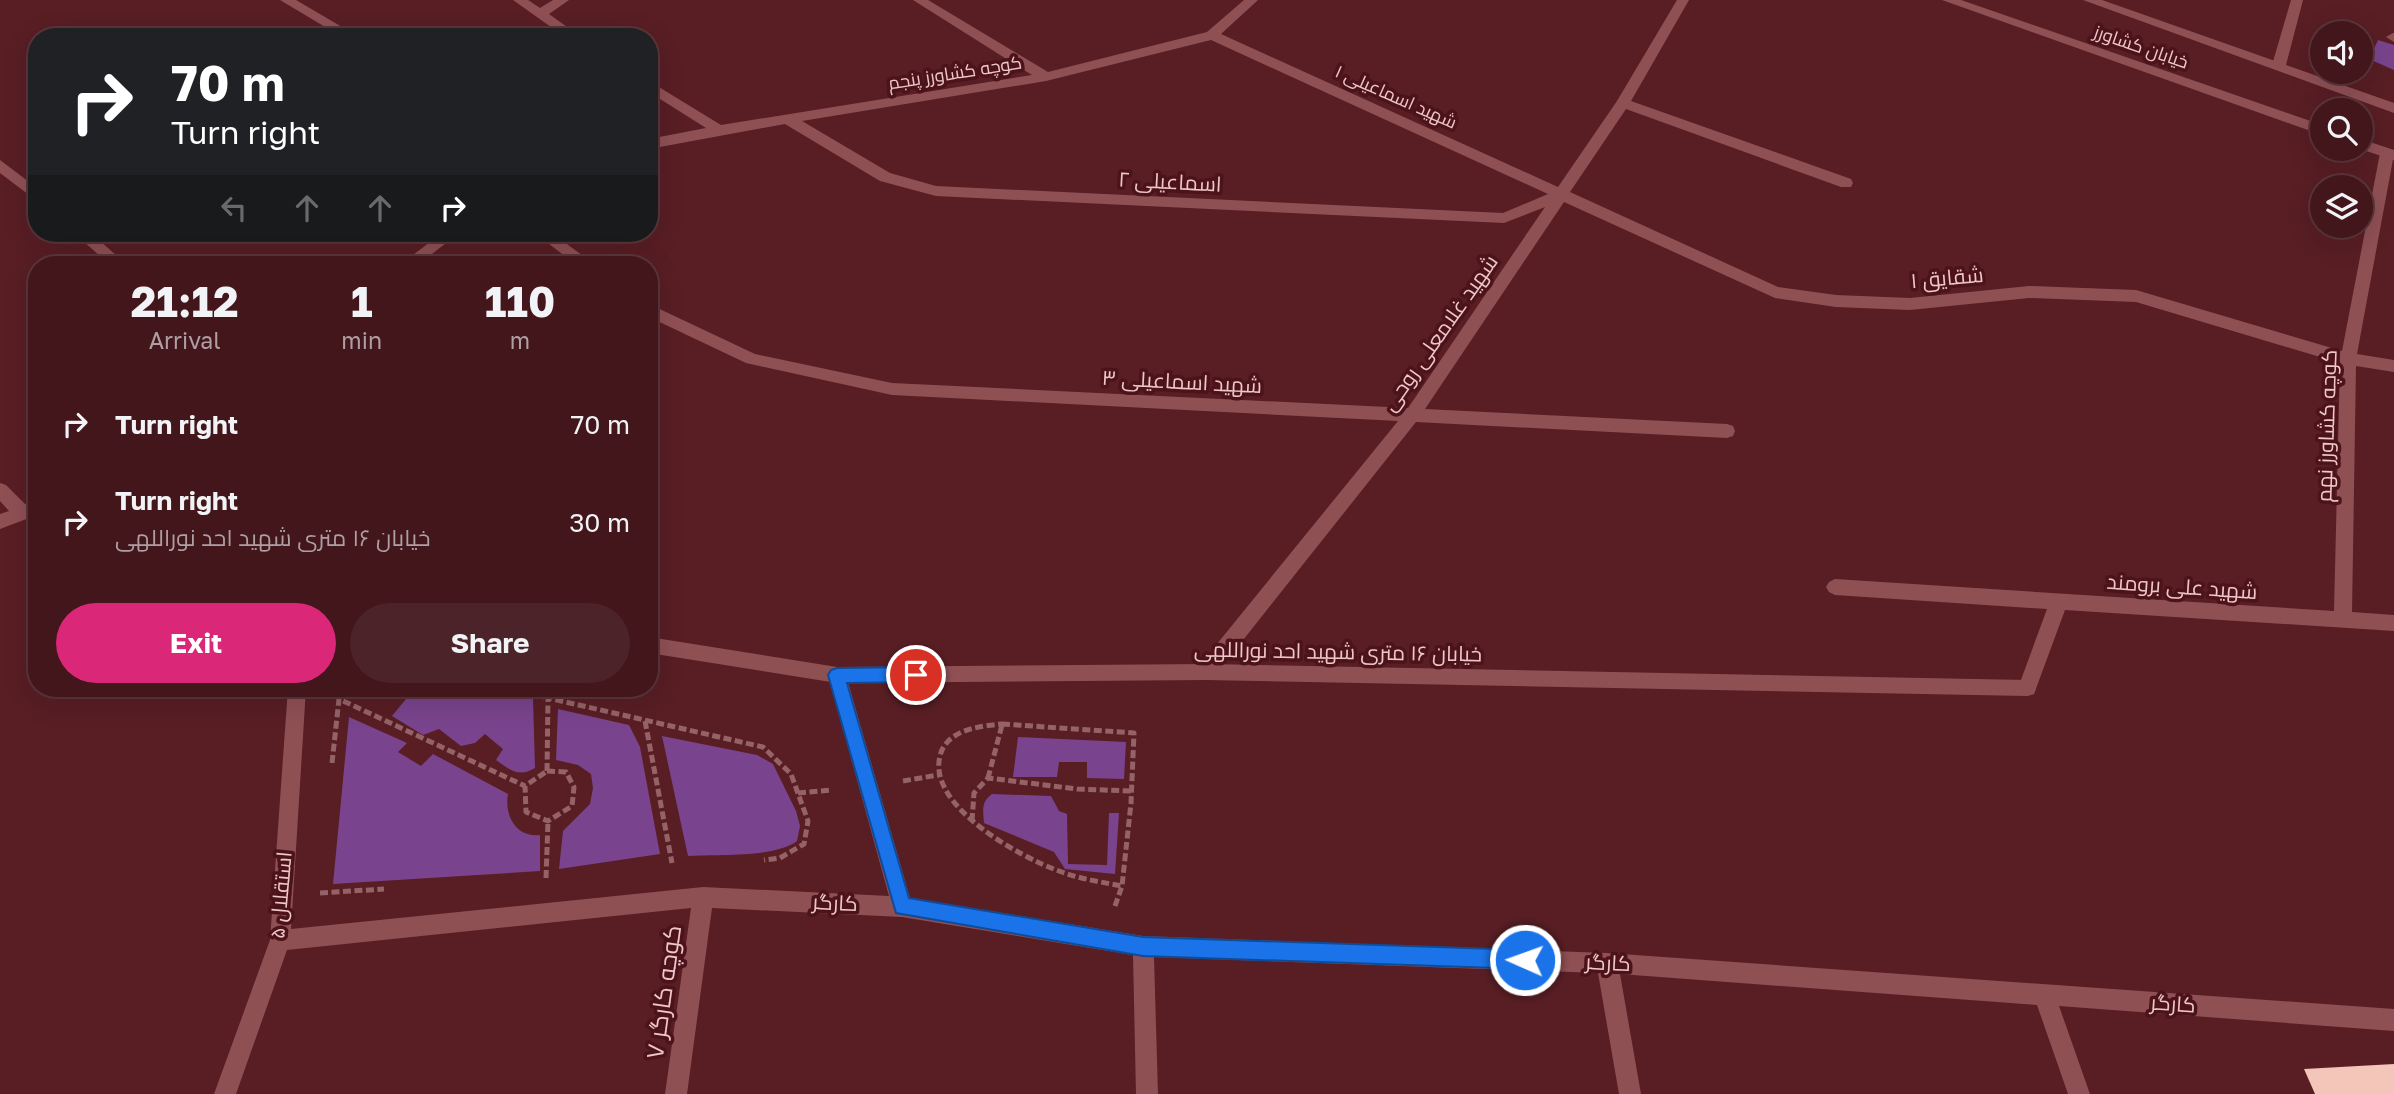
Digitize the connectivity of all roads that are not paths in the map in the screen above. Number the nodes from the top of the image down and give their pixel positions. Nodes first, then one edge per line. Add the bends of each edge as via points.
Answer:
1 (286, 0) edge
2 (519, 0) edge
3 (563, 0) edge
4 (919, 0) edge
5 (1251, 0) edge
6 (1683, 0) edge
7 (1948, 0) edge
8 (2089, 0) edge
9 (2297, 0) edge
10 (539, 14) junction
11 (337, 28) edge
12 (561, 28) edge
13 (1212, 35) junction
14 (2279, 65) junction
15 (1046, 77) junction
16 (658, 91) edge
17 (1623, 103) junction
18 (2394, 108) edge
19 (789, 120) junction
20 (2310, 126) edge
21 (719, 130) junction
22 (658, 142) edge
23 (2373, 148) edge
24 (2390, 154) edge
25 (0, 165) edge
26 (1846, 183) dead end
27 (28, 188) edge
28 (1563, 194) junction
29 (92, 242) edge
30 (439, 242) edge
31 (555, 242) edge
32 (109, 256) edge
33 (419, 256) edge
34 (575, 256) edge
35 (658, 314) edge
36 (2348, 359) junction
37 (2394, 366) edge
38 (1412, 415) junction
39 (1727, 431) dead end
40 (0, 490) edge
41 (28, 509) edge
42 (28, 511) edge
43 (0, 523) edge
44 (1835, 587) dead end
45 (2059, 601) junction
46 (2343, 620) junction
47 (2394, 623) edge
48 (658, 646) edge
49 (1206, 672) junction
50 (837, 675) junction
51 (296, 697) edge
52 (703, 897) junction
53 (902, 906) junction
54 (280, 940) junction
55 (1143, 946) junction
56 (1608, 963) junction
57 (2044, 994) junction
58 (2394, 1020) edge
59 (225, 1094) edge
60 (676, 1094) edge
61 (1147, 1094) edge
62 (1630, 1094) edge
63 (2079, 1094) edge

1 - 11 street
2 - 10 street
3 - 10 street
4 - 15 street
5 - 13 street, کوچه کشاورز پنجم
6 - 17 street, شهید غلامعلی روحی
7 - 20 street, خیابان کشاورز
8 - 14 street, خیابان کشاورز
9 - 14 street
10 - 12 street
13 - 15 street, کوچه کشاورز پنجم
13 - 28 street, شهید اسماعیلی ۱
14 - 18 street, خیابان کشاورز
15 - 19 street, کوچه کشاورز پنجم
16 - 21 street
17 - 26 street
17 - 28 street, شهید غلامعلی روحی
19 - 21 street, کوچه کشاورز پنجم
19 - 28 street, اسماعیلی ۲ via 885,177 936,191 1504,218
21 - 22 street, کوچه کشاورز پنجم
23 - 24 street
24 - 36 street, کوچه کشاورز نهم
25 - 27 street
28 - 36 street, شقایق ۱ via 1775,292 1836,301 1910,304 2029,292 2136,296
28 - 38 street, شهید غلامعلی روحی
29 - 32 street
30 - 33 street
31 - 34 street
35 - 38 street, شهید اسماعیلی ۳ via 752,359 892,389
36 - 37 street, شقایق ۱
36 - 46 street, کوچه کشاورز نهم
38 - 39 street, شهید اسماعیلی ۳
38 - 49 street, شهید غلامعلی روحی
40 - 41 street
42 - 43 street
44 - 45 street, شهید علی برومند
45 - 46 street, شهید علی برومند
45 - 49 street, خیابان ۱۶ متری شهید احد نوراللهی via 2027,688
46 - 47 street, شهید علی برومند
48 - 50 street, خیابان ۱۶ متری شهید احد نوراللهی
49 - 50 street, خیابان ۱۶ متری شهید احد نوراللهی
50 - 53 street
51 - 54 street, استقلال ۵
52 - 53 street, کارگر
52 - 54 street, کارگر
52 - 60 street, کوچه کارگر ۷
53 - 55 street, کارگر
54 - 59 street, استقلال ۵
55 - 56 street, کارگر
55 - 61 street
56 - 57 street, کارگر
56 - 62 street
57 - 58 street, کارگر
57 - 63 street

